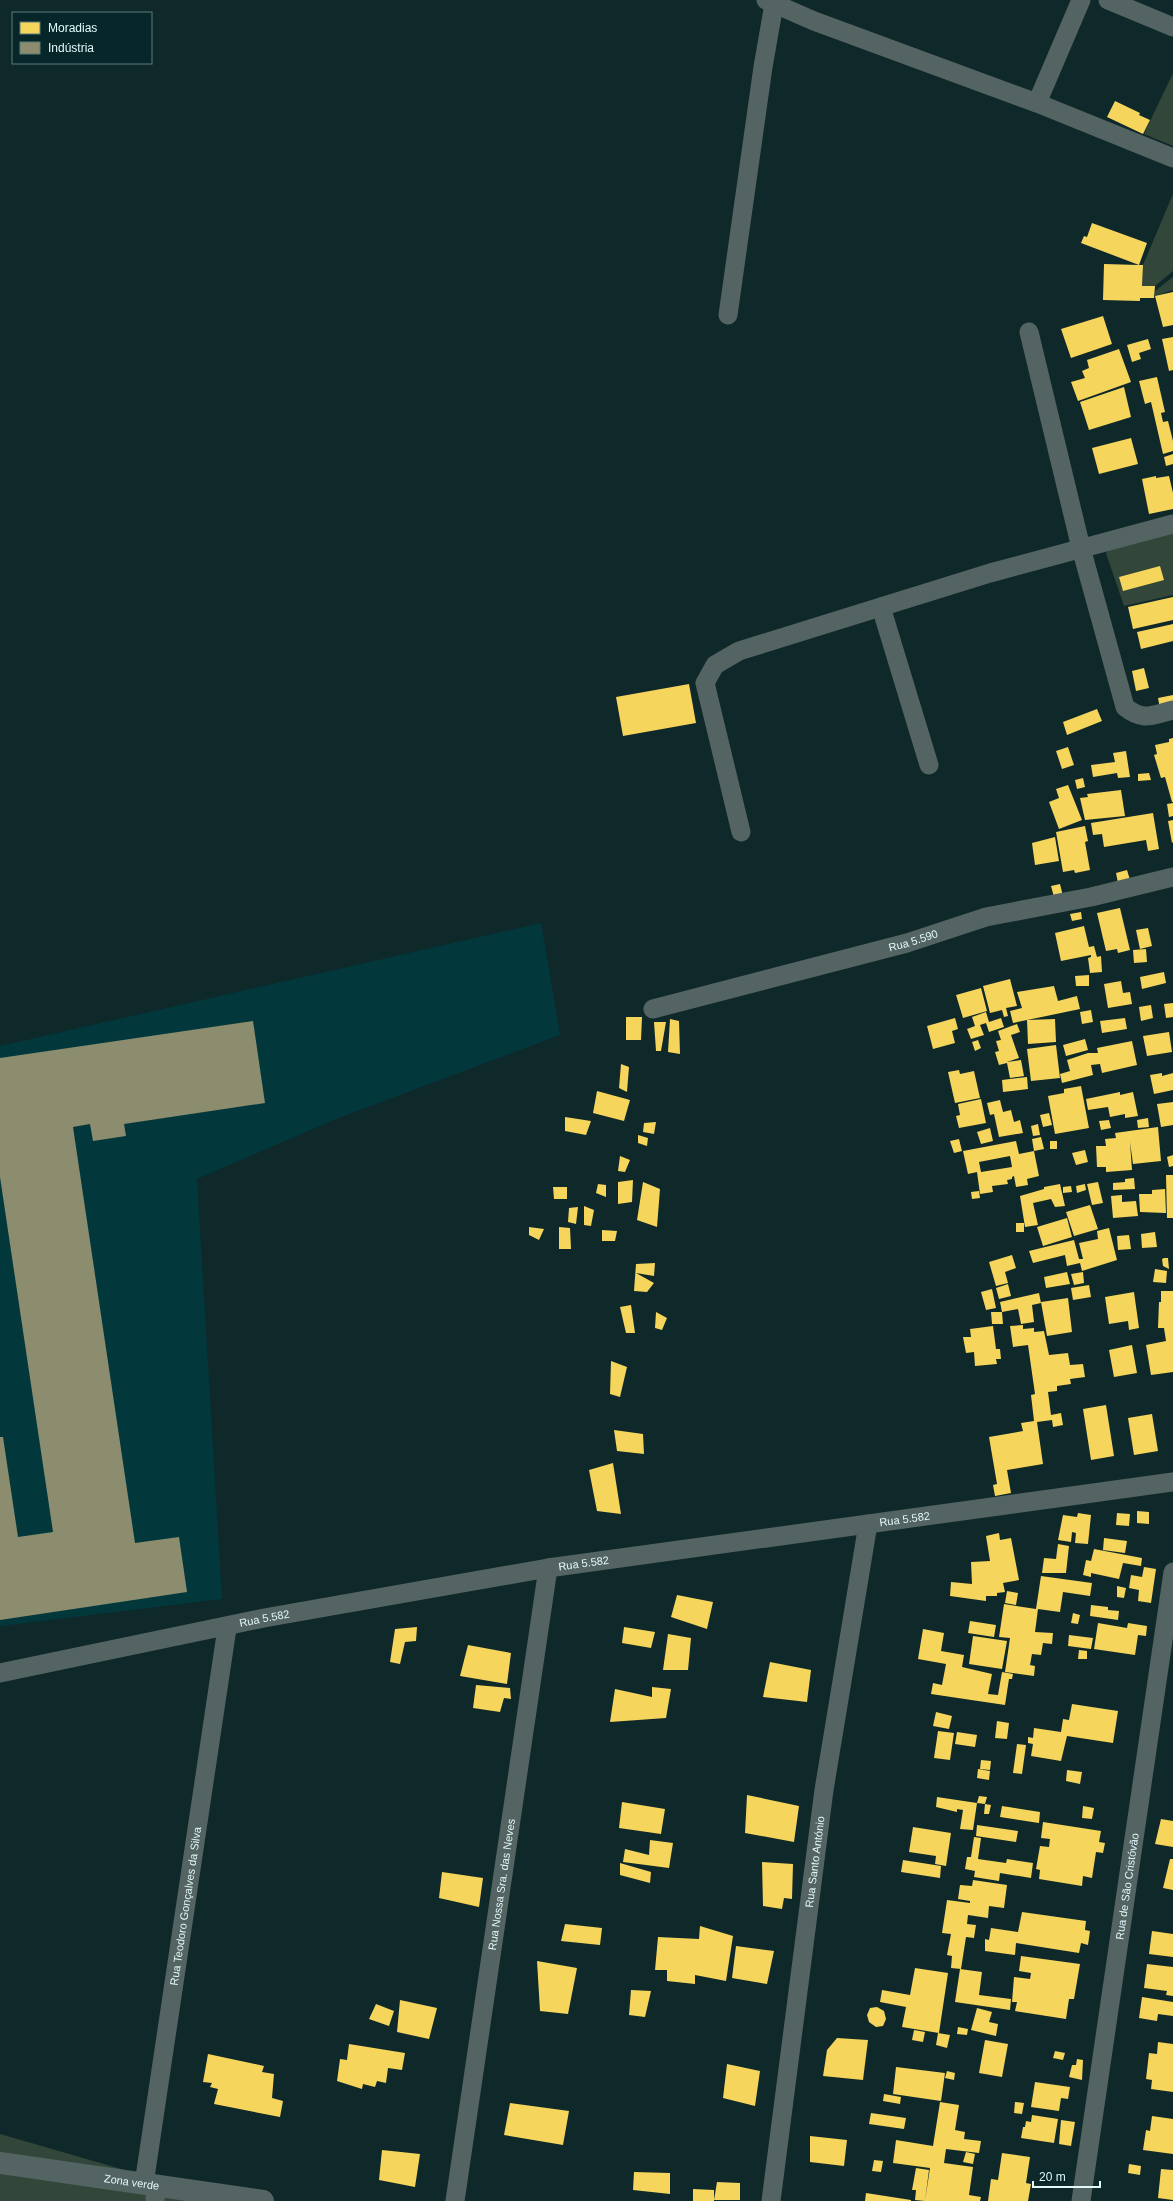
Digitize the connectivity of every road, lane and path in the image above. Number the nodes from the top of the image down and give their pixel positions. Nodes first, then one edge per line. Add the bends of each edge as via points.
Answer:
1 (1080, 0) edge
2 (1108, 0) edge
3 (770, 2) edge
4 (1173, 26) edge
5 (1037, 102) junction
6 (1173, 158) edge
7 (728, 315) dead end
8 (1029, 332) dead end
9 (1173, 524) edge
10 (1081, 548) junction
11 (881, 607) junction
12 (1173, 710) edge
13 (929, 766) dead end
14 (741, 832) dead end
15 (1173, 877) edge
16 (653, 1010) dead end
17 (1173, 1482) edge
18 (868, 1524) junction
19 (548, 1568) junction
20 (1173, 1572) edge
21 (227, 1628) junction
22 (0, 1673) edge
23 (0, 2163) edge
24 (152, 2190) edge
25 (263, 2201) edge
26 (455, 2201) edge
27 (771, 2201) edge
28 (1082, 2201) edge

1 - 5 street
2 - 4 street
3 - 5 street via 814,21
3 - 7 street
5 - 6 street
8 - 10 street
9 - 10 street
10 - 11 street
10 - 12 street via 1125,707 1136,715 1147,716
11 - 13 street
11 - 14 street via 739,651 715,665 705,683
15 - 16 street, Rua 5.590 via 1091,898 986,917 908,943
17 - 18 street, Rua 5.582
18 - 19 street, Rua 5.582
18 - 27 street, Rua Santo António via 824,1790
19 - 21 street, Rua 5.582 via 264,1618
19 - 26 street, Rua Nossa Sra. das Neves
20 - 28 street, Rua de São Cristóvão
21 - 22 street, Rua 5.582
21 - 24 street, Rua Teodoro Gonçalves da Silva
23 - 24 street, Zona verde
24 - 25 street, Zona verde

